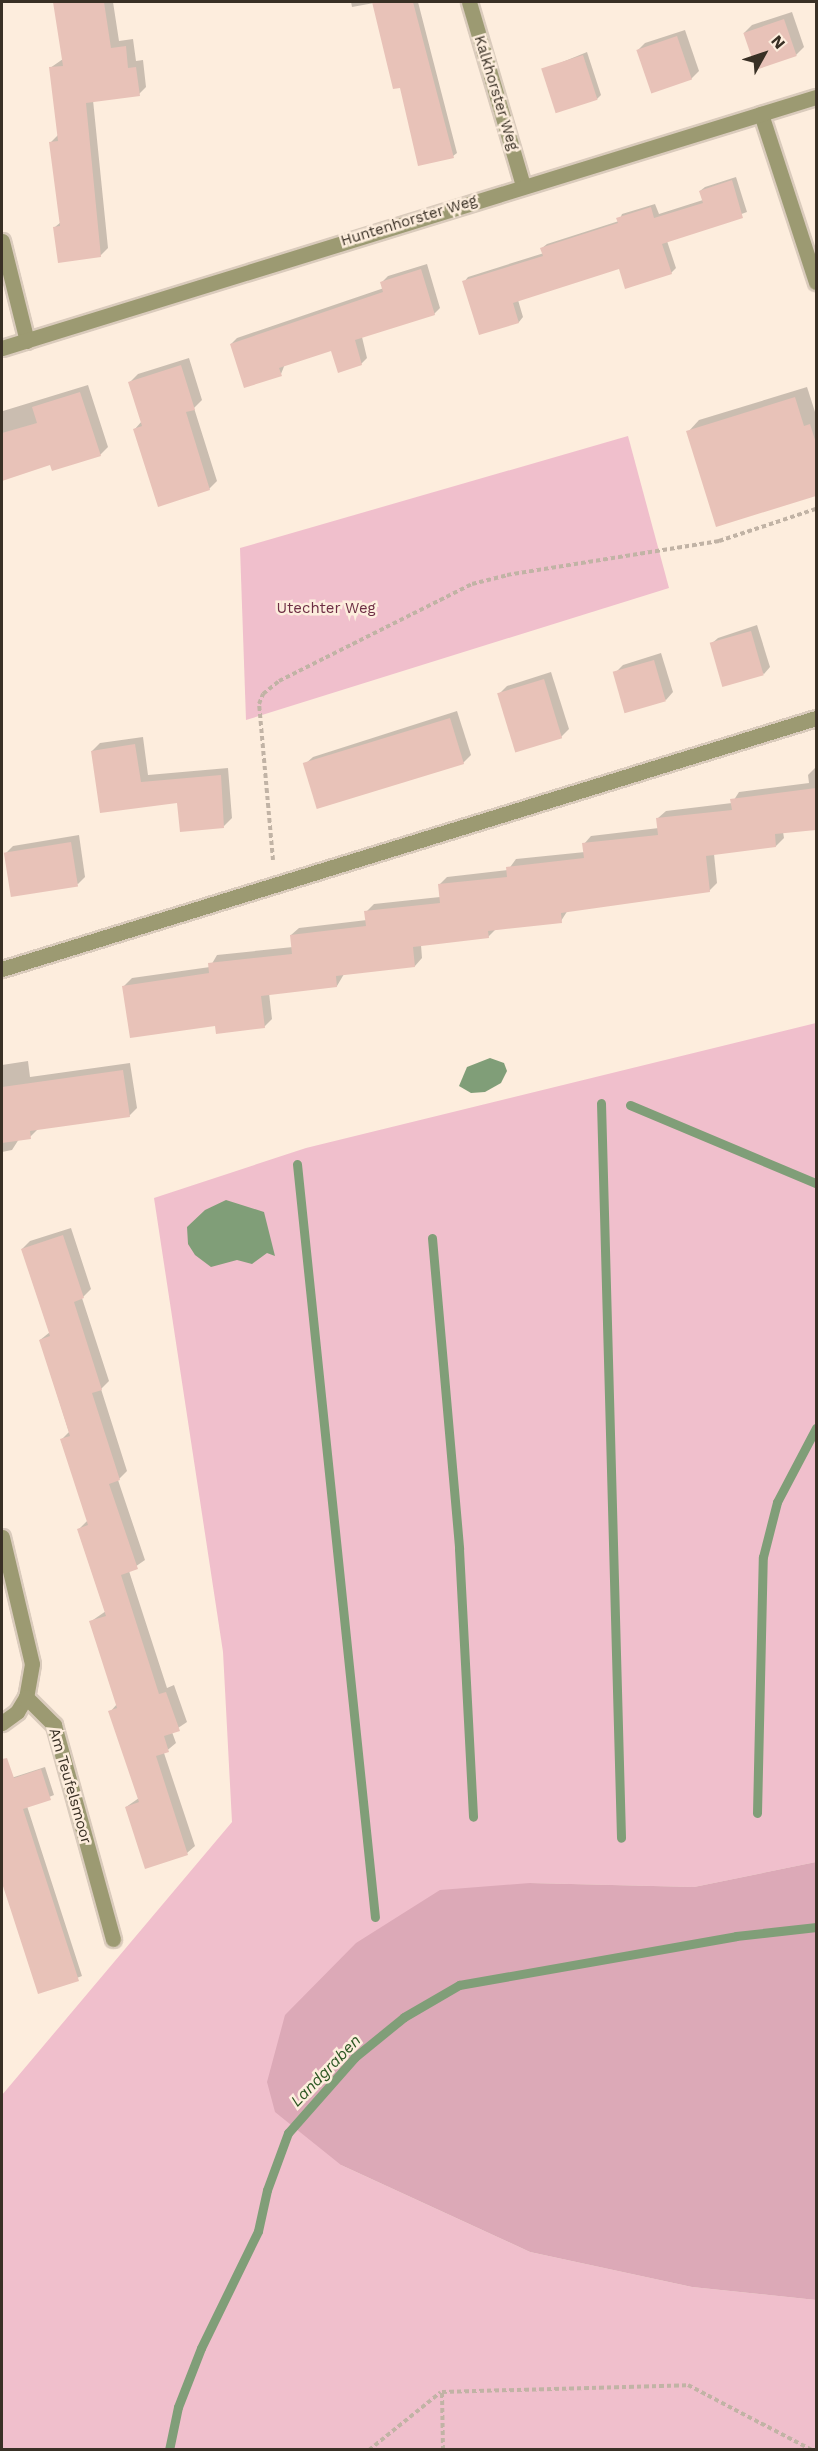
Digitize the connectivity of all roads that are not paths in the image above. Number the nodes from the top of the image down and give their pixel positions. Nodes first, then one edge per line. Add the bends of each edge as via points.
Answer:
1 (469, 2) edge
2 (816, 97) edge
3 (761, 114) junction
4 (524, 185) junction
5 (2, 241) edge
6 (816, 282) edge
7 (27, 341) junction
8 (2, 348) edge
9 (816, 718) edge
10 (2, 969) edge
11 (2, 1537) edge
12 (26, 1697) junction
13 (2, 1723) edge
14 (113, 1939) dead end

1 - 4 street, Kalkhorster Weg
2 - 3 street, Huntenhorster Weg
3 - 4 street, Huntenhorster Weg
3 - 6 street
4 - 7 street, Huntenhorster Weg
5 - 7 street
7 - 8 street, Huntenhorster Weg
9 - 10 street
11 - 12 street via 32,1664
12 - 13 street via 17,1712
12 - 14 street, Am Teufelsmoor via 54,1725

